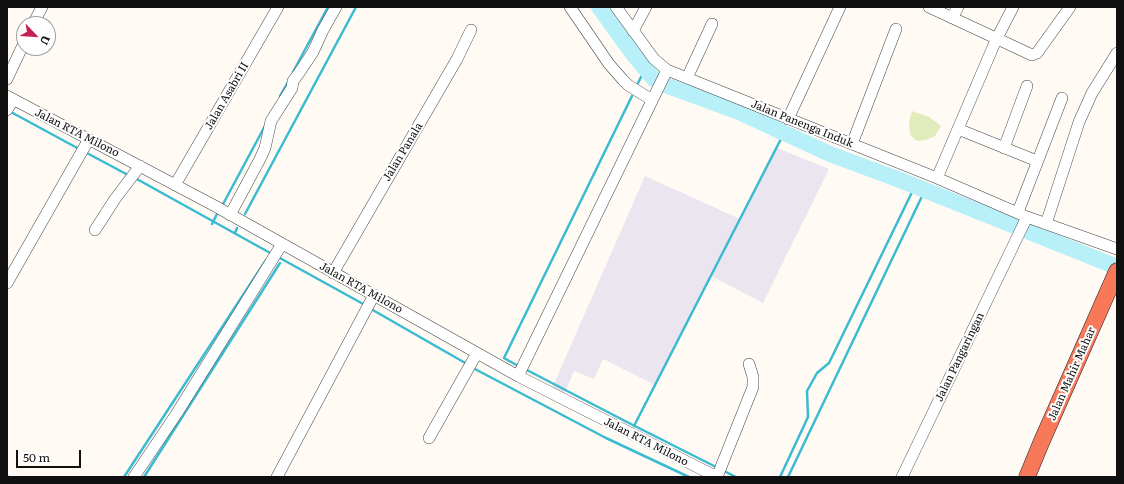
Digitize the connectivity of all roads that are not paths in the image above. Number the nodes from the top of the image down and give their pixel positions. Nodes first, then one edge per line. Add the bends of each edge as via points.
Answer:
1 (42, 7) edge
2 (278, 7) edge
3 (336, 7) edge
4 (570, 7) edge
5 (616, 7) edge
6 (646, 7) edge
7 (840, 7) edge
8 (930, 7) edge
9 (958, 7) edge
10 (1012, 7) edge
11 (1070, 7) edge
12 (37, 16) edge
13 (952, 18) junction
14 (712, 24) dead end
15 (896, 29) dead end
16 (471, 30) dead end
17 (632, 31) junction
18 (996, 40) junction
19 (1117, 53) edge
20 (18, 56) edge
21 (666, 73) junction
22 (687, 78) junction
23 (7, 79) edge
24 (1027, 86) dead end
25 (10, 98) edge
26 (1062, 98) dead end
27 (652, 100) junction
28 (7, 110) edge
29 (788, 119) junction
30 (958, 129) junction
31 (89, 139) junction
32 (852, 144) junction
33 (1004, 148) junction
34 (1037, 161) junction
35 (140, 166) junction
36 (937, 178) junction
37 (175, 185) junction
38 (230, 215) junction
39 (1023, 218) junction
40 (1046, 224) junction
41 (95, 230) dead end
42 (282, 244) junction
43 (1117, 249) edge
44 (333, 273) junction
45 (1115, 275) edge
46 (7, 283) edge
47 (374, 295) junction
48 (477, 353) junction
49 (749, 364) dead end
50 (518, 376) junction
51 (429, 438) dead end
52 (134, 477) edge
53 (277, 477) edge
54 (717, 477) edge
55 (902, 477) edge
56 (1027, 477) edge

1 - 12 street
2 - 37 street, Jalan Asabri II
3 - 38 street via 313,52 270,121 265,148
4 - 27 street via 623,80
5 - 17 street
6 - 17 street
7 - 29 street
8 - 13 street
9 - 13 street
10 - 18 street
11 - 18 street via 1034,55 1026,54
13 - 18 street
14 - 22 street
15 - 32 street
16 - 44 street, Jalan Panala via 453,66
17 - 21 street
18 - 30 street
19 - 40 street via 1092,93 1079,122
20 - 23 street
21 - 22 street, Jalan Panenga Induk
21 - 27 street
22 - 29 street, Jalan Panenga Induk
24 - 33 street
25 - 28 street
25 - 31 street, Jalan RTA Milono
26 - 34 street, Jalan Pangaringan
27 - 50 street
29 - 32 street, Jalan Panenga Induk
30 - 33 street
30 - 36 street
31 - 35 street, Jalan RTA Milono
31 - 46 street
32 - 36 street, Jalan Panenga Induk
33 - 34 street
34 - 39 street, Jalan Pangaringan
35 - 37 street, Jalan RTA Milono
35 - 41 street
36 - 39 street, Jalan Panenga Induk
37 - 38 street, Jalan RTA Milono
38 - 42 street, Jalan RTA Milono
39 - 40 street, Jalan Panenga Induk
39 - 55 street, Jalan Pangaringan via 1017,238
40 - 43 street, Jalan Panenga Induk
42 - 44 street, Jalan RTA Milono
42 - 52 street
44 - 47 street, Jalan RTA Milono
45 - 56 highway, Jalan Mahir Mahar
47 - 48 street, Jalan RTA Milono
47 - 53 street
48 - 50 street, Jalan RTA Milono
48 - 51 street
49 - 54 street via 753,387
50 - 54 street, Jalan RTA Milono

